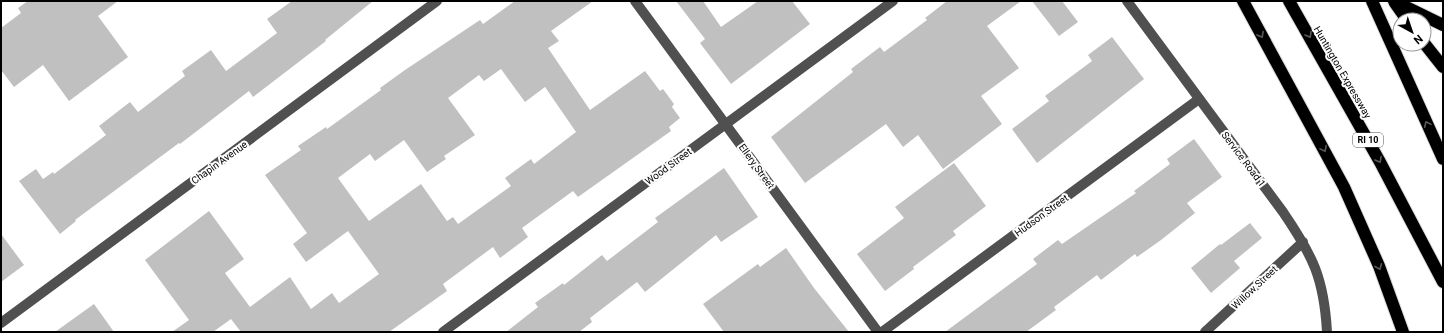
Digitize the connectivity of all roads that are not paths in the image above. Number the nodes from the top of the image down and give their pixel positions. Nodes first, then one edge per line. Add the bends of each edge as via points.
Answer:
1 (437, 1) edge
2 (635, 1) edge
3 (893, 1) edge
4 (1127, 1) edge
5 (1242, 1) edge
6 (1289, 1) edge
7 (1372, 1) edge
8 (1393, 1) edge
9 (1401, 12) edge
10 (1443, 25) edge
11 (1431, 52) edge
12 (1443, 67) edge
13 (1199, 99) junction
14 (726, 124) junction
15 (1443, 159) edge
16 (1303, 242) junction
17 (1443, 282) edge
18 (1, 323) edge
19 (443, 332) edge
20 (878, 332) edge
21 (882, 332) edge
22 (1205, 332) edge
23 (1327, 332) edge
24 (1403, 332) edge

1 - 18 street, Chapin Avenue
2 - 14 street, Ellery Street
3 - 14 street, Wood Street
4 - 13 street, Service Road 1
5 -> 24 highway via 1344,187 1379,266
6 -> 17 highway, Huntington Expressway / RI 10 via 1380,162
15 -> 7 highway
8 - 9 highway
8 - 10 highway
11 - 12 highway
13 - 16 street, Service Road 1
13 - 21 street, Hudson Street
14 - 19 street, Wood Street
14 - 20 street, Ellery Street
16 - 22 street, Willow Street
16 - 23 street, Service Road 1 via 1322,284

